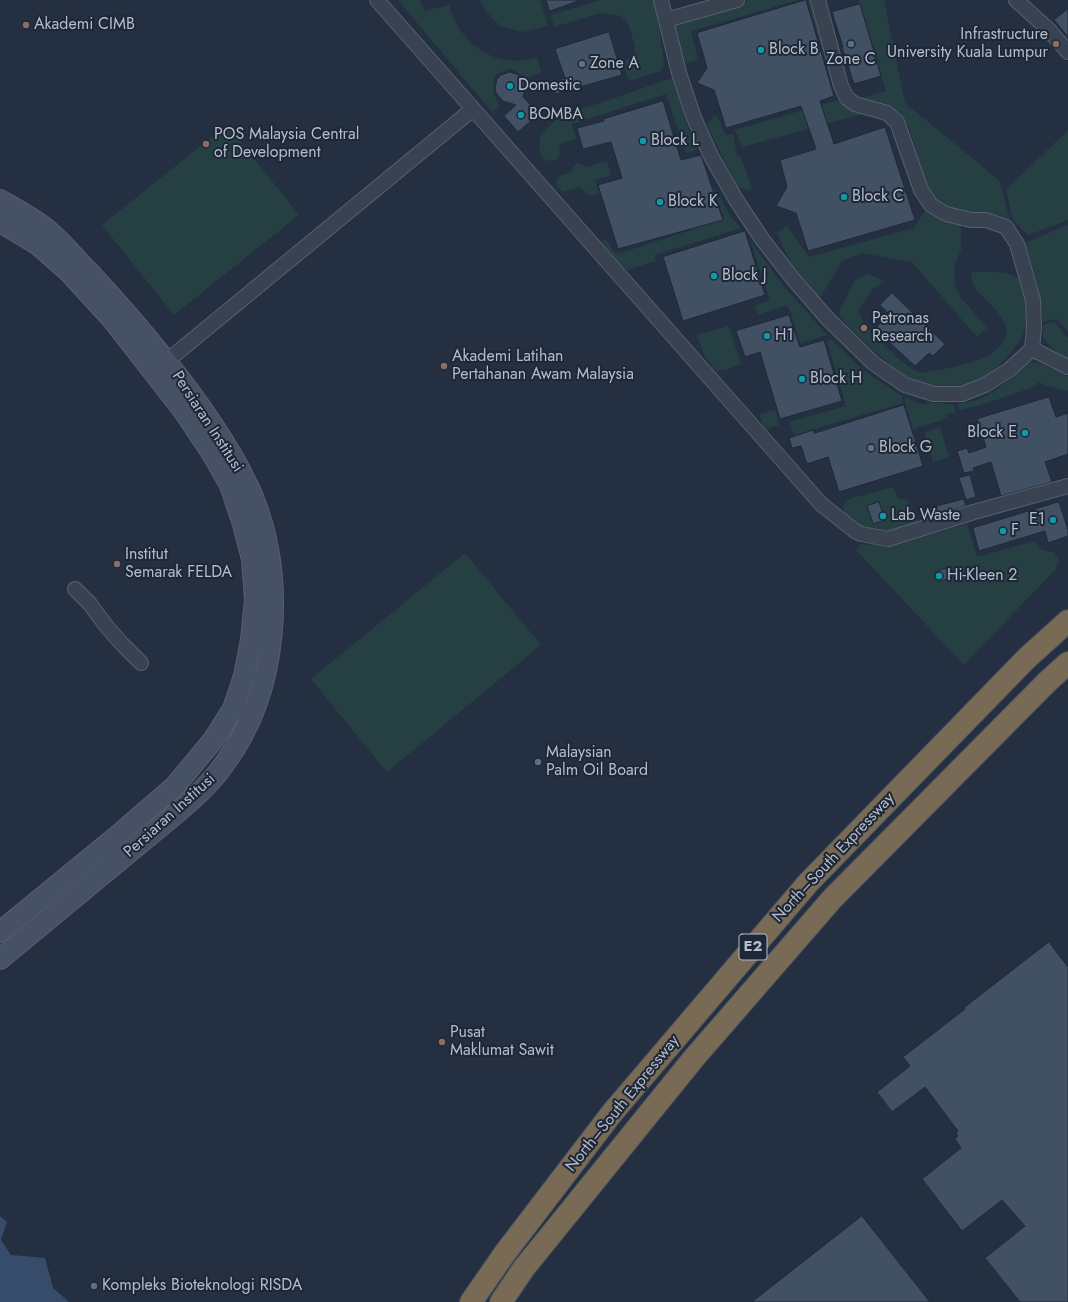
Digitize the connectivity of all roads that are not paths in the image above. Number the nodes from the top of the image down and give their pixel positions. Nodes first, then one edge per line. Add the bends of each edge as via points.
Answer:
1 (378, 0) edge
2 (661, 0) edge
3 (737, 0) edge
4 (818, 0) edge
5 (1016, 0) edge
6 (666, 20) junction
7 (1068, 52) edge
8 (473, 109) junction
9 (0, 200) edge
10 (0, 222) edge
11 (1032, 349) junction
12 (167, 361) junction
13 (1068, 367) edge
14 (1068, 486) edge
15 (75, 589) dead end
16 (1068, 620) edge
17 (141, 663) dead end
18 (1068, 663) edge
19 (0, 932) edge
20 (0, 959) edge
21 (471, 1302) edge
22 (501, 1302) edge

1 - 8 street
2 - 6 street
3 - 6 street
4 - 11 street via 841,86 847,98 855,104 887,113 897,122 921,190 931,205 946,214 971,220 986,220 1006,227 1017,244 1033,300
5 - 7 street via 1049,30
6 - 11 street via 679,73 694,118 711,156 736,198 762,239 794,280 827,318 873,363 905,385 934,394 962,394 985,385 1009,370
8 - 12 street
8 - 14 street via 821,504 855,531 888,539 986,508
9 - 12 street, Persiaran Institusi via 49,232 123,308
10 - 19 street, Persiaran Institusi via 37,244 69,272 112,319 183,410 230,485 252,559 255,600 244,676 233,709 214,739 175,786
11 - 13 street
12 - 20 street, Persiaran Institusi via 227,446 253,495 262,520 271,562 274,601 265,677 255,710 238,744 207,786
15 - 17 street
16 - 21 highway, North–South Expressway / E2 via 1027,658 808,883 612,1112
18 - 22 highway, North–South Expressway / E2 via 1041,687 832,899 694,1058 524,1268

